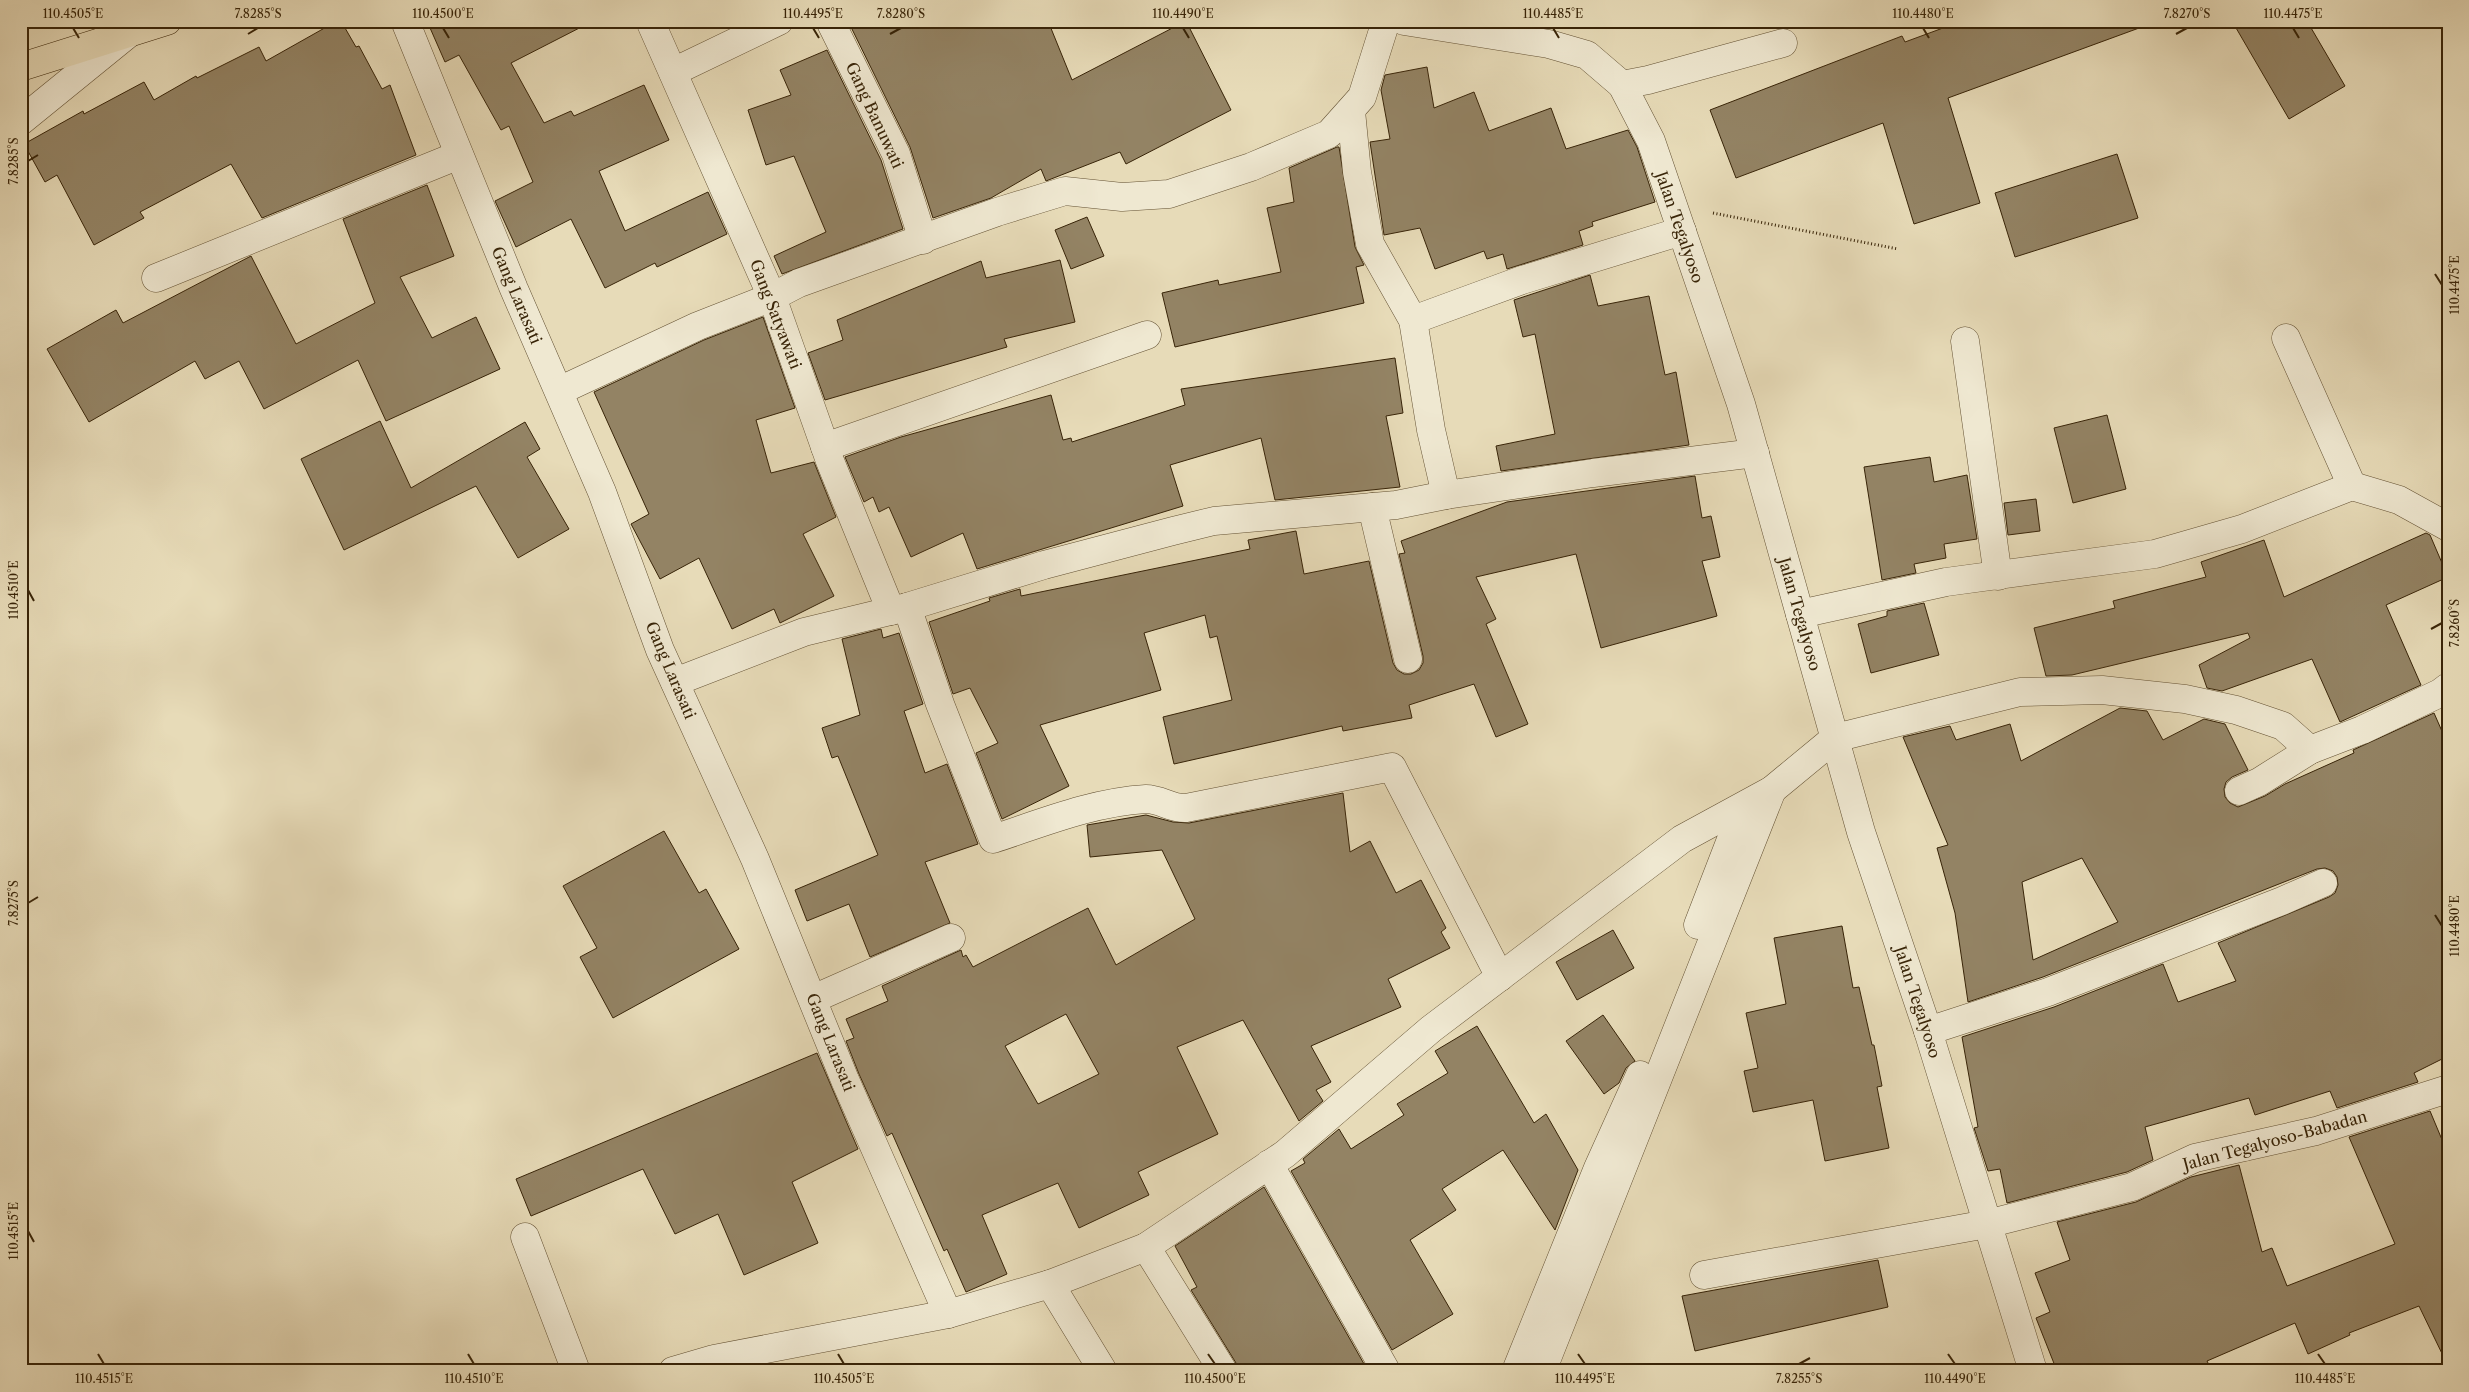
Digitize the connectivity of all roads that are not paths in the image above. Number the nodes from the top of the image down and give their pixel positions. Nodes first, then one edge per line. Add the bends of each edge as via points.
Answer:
1 (167, 21) edge
2 (404, 21) edge
3 (650, 21) edge
4 (779, 21) edge
5 (830, 21) edge
6 (1386, 21) edge
7 (1404, 21) edge
8 (128, 34) junction
9 (1783, 43) dead end
10 (21, 67) edge
11 (673, 72) junction
12 (1622, 85) junction
13 (1351, 111) junction
14 (21, 121) edge
15 (459, 155) junction
16 (1682, 232) junction
17 (923, 240) junction
18 (156, 278) dead end
19 (772, 297) junction
20 (1413, 320) junction
21 (1147, 336) dead end
22 (2286, 338) dead end
23 (1965, 341) dead end
24 (559, 391) junction
25 (825, 447) junction
26 (1755, 453) junction
27 (2352, 486) junction
28 (1446, 495) junction
29 (1372, 507) junction
30 (2448, 528) edge
31 (1998, 576) junction
32 (899, 609) junction
33 (1800, 614) junction
34 (1408, 659) dead end
35 (675, 682) junction
36 (2448, 687) edge
37 (1835, 738) junction
38 (2310, 750) junction
39 (1772, 790) junction
40 (2239, 791) dead end
41 (1744, 806) junction
42 (2324, 883) dead end
43 (951, 938) dead end
44 (1500, 977) junction
45 (813, 999) junction
46 (1928, 1030) junction
47 (2448, 1089) edge
48 (1269, 1164) junction
49 (1987, 1224) junction
50 (525, 1238) dead end
51 (1146, 1247) junction
52 (1704, 1275) dead end
53 (1050, 1284) junction
54 (948, 1314) junction
55 (576, 1371) edge
56 (673, 1371) edge
57 (1103, 1371) edge
58 (1223, 1371) edge
59 (1386, 1371) edge
60 (1516, 1371) edge
61 (1542, 1371) edge
62 (2033, 1371) edge

1 - 8 highway
2 - 15 street, Gang Larasati
3 - 11 street, Gang Satyawati
4 - 11 street
5 - 17 street, Gang Banuwati via 896,154
6 - 13 street via 1362,98
7 - 12 street, Jalan Tegalyoso via 1549,44 1587,55
8 - 10 highway
8 - 14 street
9 - 12 street
11 - 19 street, Gang Satyawati
12 - 16 street, Jalan Tegalyoso via 1651,141
13 - 17 street via 1329,134 1251,167 1169,194 1122,197 1065,191
13 - 20 street via 1357,172 1370,244
15 - 18 street
15 - 24 street, Gang Larasati
16 - 20 street via 1522,280
16 - 26 street, Jalan Tegalyoso
17 - 19 street via 800,283
19 - 24 street via 698,326
19 - 25 street, Gang Satyawati
20 - 28 street
21 - 25 street
22 - 27 street
23 - 31 street
24 - 35 street, Gang Larasati via 602,492 660,650
25 - 32 street, Gang Satyawati
26 - 28 street
26 - 33 street, Jalan Tegalyoso
27 - 30 street via 2399,500
27 - 31 street via 2242,529 2155,554
28 - 29 street
29 - 32 street via 1214,521 1044,565
29 - 34 street
31 - 33 street via 1946,582
32 - 35 street via 804,632
32 - 44 street, Gang Satyawati via 993,839 1082,809 1148,799 1178,809 1186,808 1392,767
33 - 37 street, Jalan Tegalyoso
35 - 45 street, Gang Larasati via 755,859
36 - 38 street via 2362,730
37 - 38 street via 2020,692 2102,690 2185,699 2236,710 2282,726
37 - 39 street
37 - 46 street, Jalan Tegalyoso via 1861,832
38 - 40 street
39 - 41 street
39 - 61 street
41 - 44 street via 1682,839
41 - 60 street via 1646,1061 1598,1168
42 - 46 street via 2048,992
43 - 45 street
44 - 48 street via 1431,1029 1286,1154
45 - 54 street, Gang Larasati
46 - 49 street, Jalan Tegalyoso
47 - 49 street, Jalan Tegalyoso-Babadan via 2316,1130 2195,1158 2132,1187
48 - 51 street
48 - 59 street
49 - 52 street, Jalan Tegalyoso-Babadan
49 - 62 street, Jalan Tegalyoso
50 - 55 street
51 - 53 street
51 - 58 street
53 - 54 street
53 - 57 street
54 - 56 street via 714,1359

